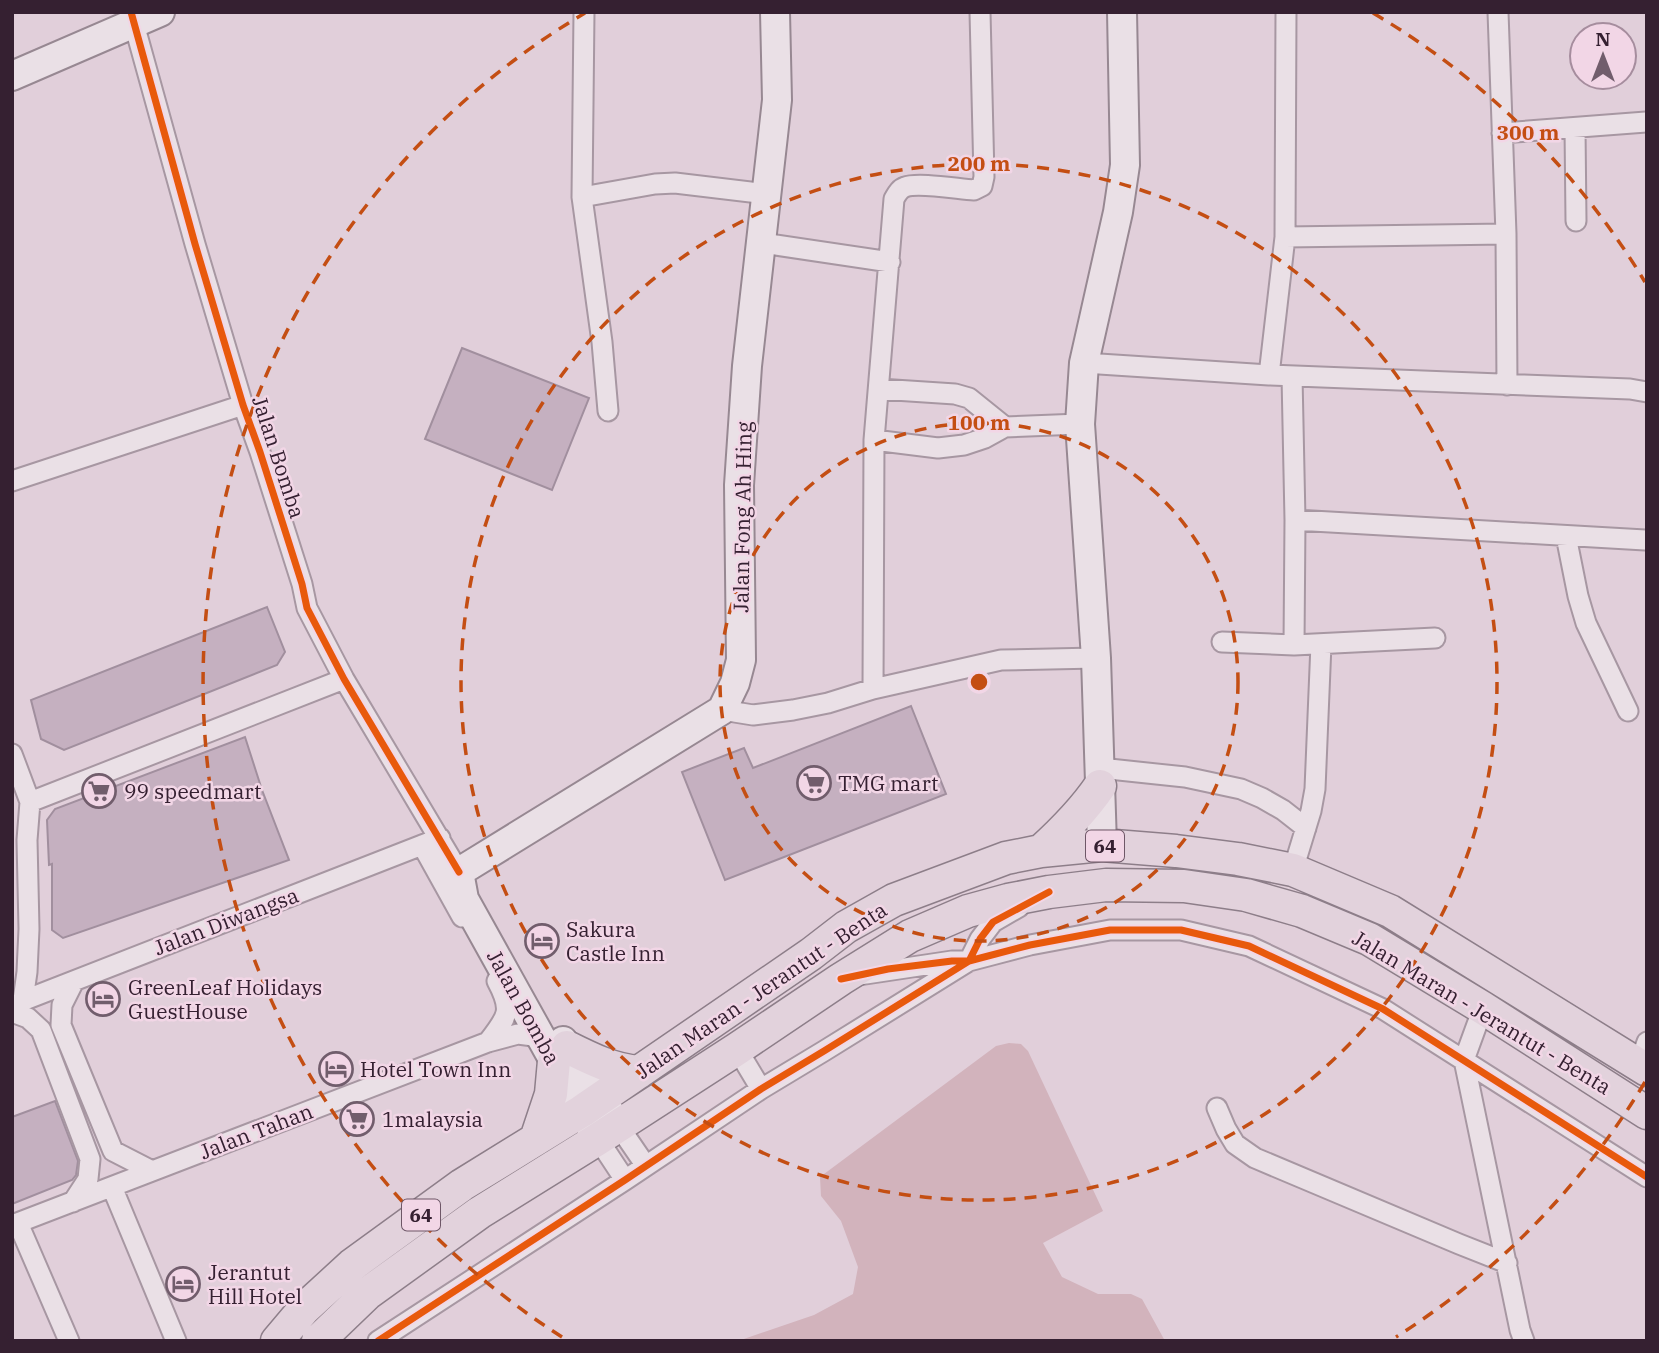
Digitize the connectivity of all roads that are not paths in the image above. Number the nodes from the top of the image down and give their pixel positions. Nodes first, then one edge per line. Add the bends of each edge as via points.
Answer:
1 (160, 12) edge
2 (584, 12) edge
3 (775, 12) edge
4 (980, 12) edge
5 (1122, 12) edge
6 (1286, 12) edge
7 (1497, 12) edge
8 (132, 19) edge
9 (12, 76) edge
10 (1646, 122) edge
11 (1575, 128) junction
12 (1502, 133) junction
13 (767, 194) junction
14 (582, 197) junction
15 (1576, 221) dead end
16 (1506, 234) junction
17 (1285, 237) junction
18 (762, 243) junction
19 (890, 262) junction
20 (1084, 363) junction
21 (1269, 375) junction
22 (1292, 376) junction
23 (1507, 385) junction
24 (879, 390) junction
25 (1639, 391) edge
26 (243, 405) junction
27 (608, 411) dead end
28 (1080, 424) junction
29 (1006, 427) junction
30 (874, 440) junction
31 (12, 481) edge
32 (1295, 520) junction
33 (1566, 536) junction
34 (1645, 540) dead end
35 (1435, 638) dead end
36 (1222, 642) dead end
37 (1321, 644) junction
38 (1294, 645) junction
39 (1096, 658) junction
40 (344, 679) junction
41 (873, 688) junction
42 (722, 710) junction
43 (1628, 711) dead end
44 (12, 754) edge
45 (1100, 777) junction
46 (30, 802) junction
47 (1306, 828) junction
48 (431, 841) junction
49 (1102, 845) junction
50 (1041, 851) junction
51 (1293, 870) junction
52 (459, 872) junction
53 (1049, 892) junction
54 (1220, 892) junction
55 (29, 929) junction
56 (969, 961) junction
57 (841, 979) junction
58 (74, 981) junction
59 (48, 991) junction
60 (16, 1006) edge
61 (1483, 1009) junction
62 (488, 1042) junction
63 (554, 1049) junction
64 (737, 1049) junction
65 (1644, 1059) edge
66 (1464, 1060) junction
67 (639, 1072) junction
68 (761, 1089) junction
69 (591, 1104) junction
70 (1217, 1108) dead end
71 (1647, 1113) edge
72 (608, 1132) junction
73 (536, 1139) junction
74 (646, 1166) junction
75 (152, 1171) junction
76 (1647, 1177) edge
77 (625, 1180) junction
78 (112, 1187) junction
79 (73, 1202) junction
80 (15, 1224) edge
81 (1507, 1262) junction
82 (319, 1340) edge
83 (69, 1341) edge
84 (176, 1341) edge
85 (277, 1341) edge
86 (378, 1341) edge
87 (1524, 1341) edge

1 - 8 main road
2 - 14 street
3 - 13 main road, Jalan Fong Ah Hing via 777,100
4 - 19 street via 982,186 974,190 916,186 898,191
5 - 20 main road via 1125,165
6 - 17 street
7 - 12 street
8 - 9 main road
8 - 26 street, Jalan Bomba
10 - 11 street
11 - 12 street
11 - 15 street
12 - 16 street
13 - 14 street via 675,183
13 - 18 main road, Jalan Fong Ah Hing
14 - 27 street
16 - 17 street
16 - 23 street
17 - 21 street
18 - 19 street
18 - 42 main road, Jalan Fong Ah Hing via 739,485 741,660
19 - 24 street
20 - 21 street
20 - 28 main road
21 - 22 street
22 - 23 street
22 - 32 street
23 - 25 street
24 - 29 street via 969,397
24 - 30 street
26 - 31 street
26 - 40 street, Jalan Bomba via 307,608
28 - 29 street
28 - 39 main road
29 - 30 street via 964,445 938,448
30 - 41 street
32 - 33 street
32 - 38 street
33 - 34 street
33 - 43 street via 1586,623
35 - 37 street
36 - 38 street
37 - 38 street
37 - 47 street via 1315,789
39 - 41 street via 1001,660
39 - 45 main road
40 - 46 street
40 - 48 street, Jalan Bomba
41 - 42 street via 793,710 754,715
42 - 52 main road
44 - 46 street
45 - 47 street via 1185,777 1241,789 1283,810
45 - 49 main road
45 - 50 main road via 1089,803
46 - 55 street
47 - 51 street
48 - 52 street, Jalan Bomba
48 - 58 street, Jalan Diwangsa
48 - 62 street via 507,999 503,1023
49 - 50 main road, Jalan Maran - Jerantut - Benta / 64
49 - 51 main road, Jalan Maran - Jerantut - Benta / 64 via 1238,859
49 - 54 main road via 1106,862 1117,870 1197,876 1215,883
50 - 67 main road, Jalan Maran - Jerantut - Benta / 64 via 1006,858 894,901 846,927
51 - 65 main road, Jalan Maran - Jerantut - Benta / 64 via 1390,911
52 - 63 main road, Jalan Bomba via 478,890
53 - 54 main road, Jalan Maran - Jerantut - Benta / 64 via 1106,885 1184,886
53 - 56 street via 993,922
53 - 57 main road, Jalan Maran - Jerantut - Benta / 64 via 968,911 910,936
54 - 61 main road, Jalan Maran - Jerantut - Benta / 64 via 1302,911 1369,939
55 - 59 street
55 - 60 street via 27,972
56 - 57 street
56 - 66 street via 1110,930 1181,930 1250,946 1383,1009
56 - 68 street
57 - 64 main road, Jalan Maran - Jerantut - Benta / 64
58 - 59 street, Jalan Diwangsa
58 - 75 street via 62,1005 61,1025 113,1151
59 - 60 street, Jalan Diwangsa
60 - 79 street via 41,1030 90,1159 88,1179
61 - 66 street
61 - 71 main road, Jalan Maran - Jerantut - Benta / 64
62 - 63 street, Jalan Tahan via 518,1034
62 - 75 street, Jalan Tahan
63 - 67 main road
63 - 69 main road, Jalan Bomba
63 - 73 main road via 551,1094
64 - 68 street
64 - 72 main road, Jalan Maran - Jerantut - Benta / 64
66 - 76 street
66 - 81 street
67 - 69 main road, Jalan Maran - Jerantut - Benta / 64
68 - 74 street
69 - 72 main road, Jalan Bomba
69 - 73 main road, Jalan Maran - Jerantut - Benta / 64
70 - 81 street via 1235,1144 1255,1158
72 - 74 street
72 - 77 street
72 - 82 main road, Jalan Maran - Jerantut - Benta / 64 via 468,1221 368,1293
73 - 85 main road, Jalan Maran - Jerantut - Benta / 64 via 462,1185 352,1265
74 - 77 street
75 - 78 street, Jalan Tahan
77 - 86 street
78 - 79 street, Jalan Tahan
78 - 84 street
79 - 80 street, Jalan Tahan
80 - 83 street
81 - 87 street

